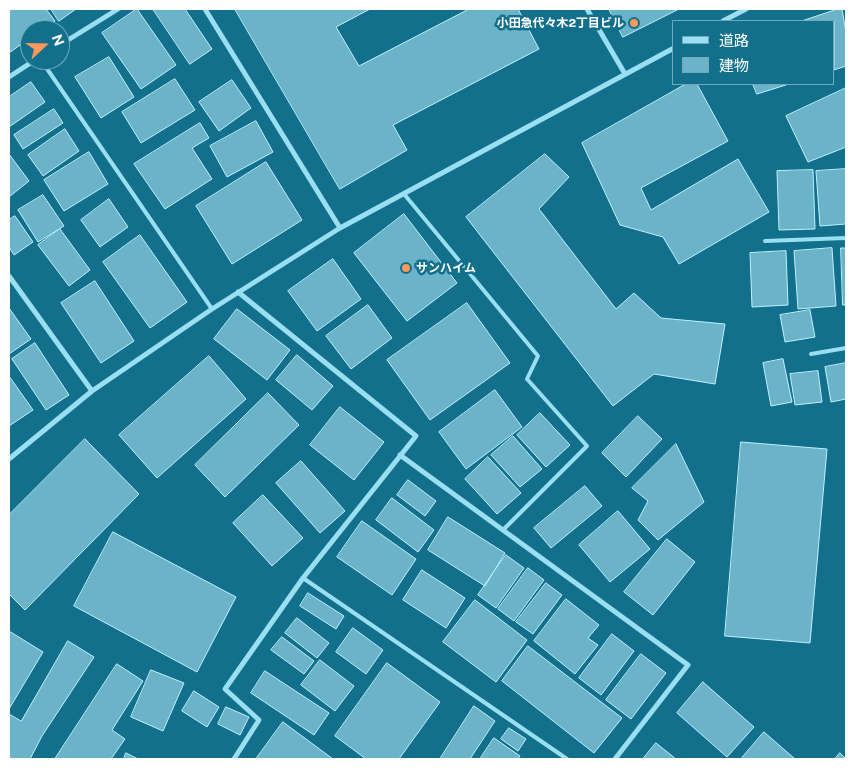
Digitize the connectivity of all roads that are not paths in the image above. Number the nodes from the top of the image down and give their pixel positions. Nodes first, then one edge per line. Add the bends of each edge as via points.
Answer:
1 (118, 9) edge
2 (205, 9) edge
3 (587, 9) edge
4 (746, 9) edge
5 (725, 20) edge
6 (70, 38) edge
7 (672, 49) edge
8 (20, 70) edge
9 (48, 70) edge
10 (626, 74) junction
11 (9, 77) edge
12 (404, 194) junction
13 (340, 228) junction
14 (846, 238) edge
15 (765, 241) dead end
16 (9, 276) edge
17 (238, 292) junction
18 (212, 309) junction
19 (846, 348) edge
20 (810, 354) dead end
21 (92, 391) junction
22 (400, 455) junction
23 (9, 459) edge
24 (504, 529) junction
25 (303, 578) junction
26 (234, 759) edge
27 (568, 759) edge
28 (615, 759) edge

1 - 6 street
2 - 13 street
3 - 10 street
4 - 5 street
7 - 10 street
8 - 11 street
9 - 18 lane
10 - 12 street
12 - 13 street
12 - 24 lane via 538,356 527,380 587,446
13 - 17 street
14 - 15 lane
16 - 21 street
17 - 18 street
17 - 22 street via 416,436
18 - 21 street
19 - 20 lane
21 - 23 street
22 - 24 street
22 - 25 street
24 - 28 street via 688,665
25 - 26 street via 225,690 260,720
25 - 27 lane

